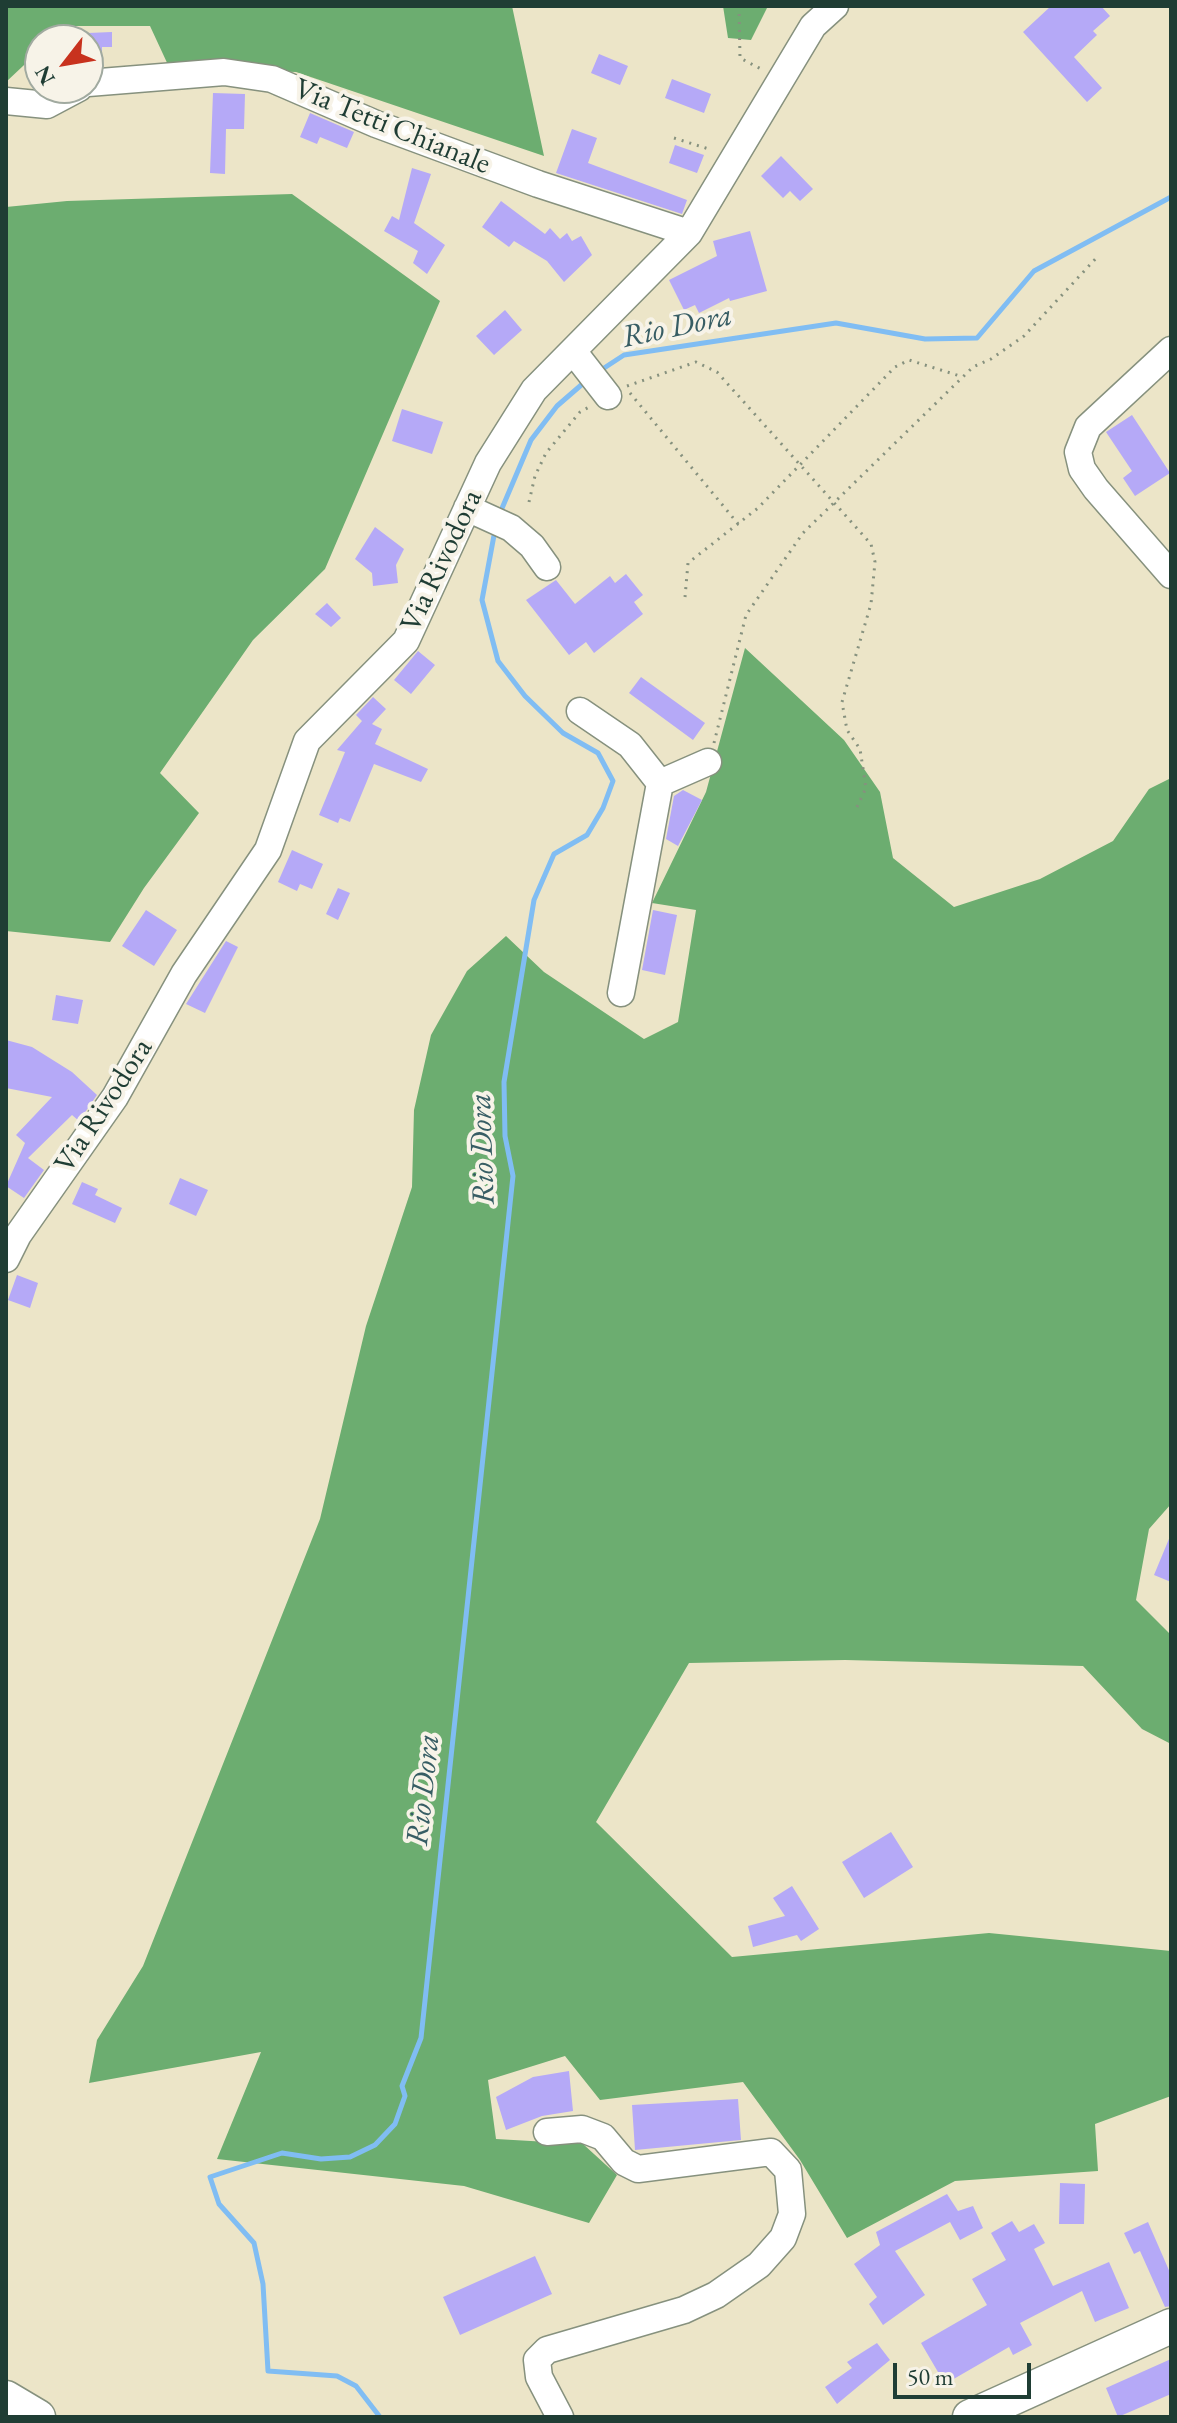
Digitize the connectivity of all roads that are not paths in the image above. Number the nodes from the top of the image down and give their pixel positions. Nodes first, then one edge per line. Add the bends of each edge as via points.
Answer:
1 (835, 6) edge
2 (104, 82) edge
3 (689, 233) junction
4 (1171, 350) edge
5 (489, 518) junction
6 (547, 567) dead end
7 (1171, 575) edge
8 (580, 711) dead end
9 (708, 762) road end
10 (660, 783) junction
11 (621, 993) dead end
12 (6, 1259) edge
13 (547, 2132) dead end
14 (1171, 2326) edge
15 (560, 2417) edge
16 (970, 2417) edge

1 - 3 street, Via Rivodora via 813,26
2 - 3 street, Via Tetti Chianale via 224,72 272,79 538,184
3 - 5 street, Via Rivodora via 599,378 534,390 488,463
4 - 7 street via 1088,427 1078,452 1096,489
5 - 6 street via 532,546
5 - 12 street, Via Rivodora via 406,641 307,741 268,850 184,974 115,1097
8 - 10 street via 630,745
9 - 10 street
10 - 11 street
13 - 15 street via 582,2129 603,2137 624,2162 638,2169 771,2152 788,2170 792,2214 783,2238 759,2265 716,2295 684,2310 547,2350 537,2360 539,2377
14 - 16 main road

